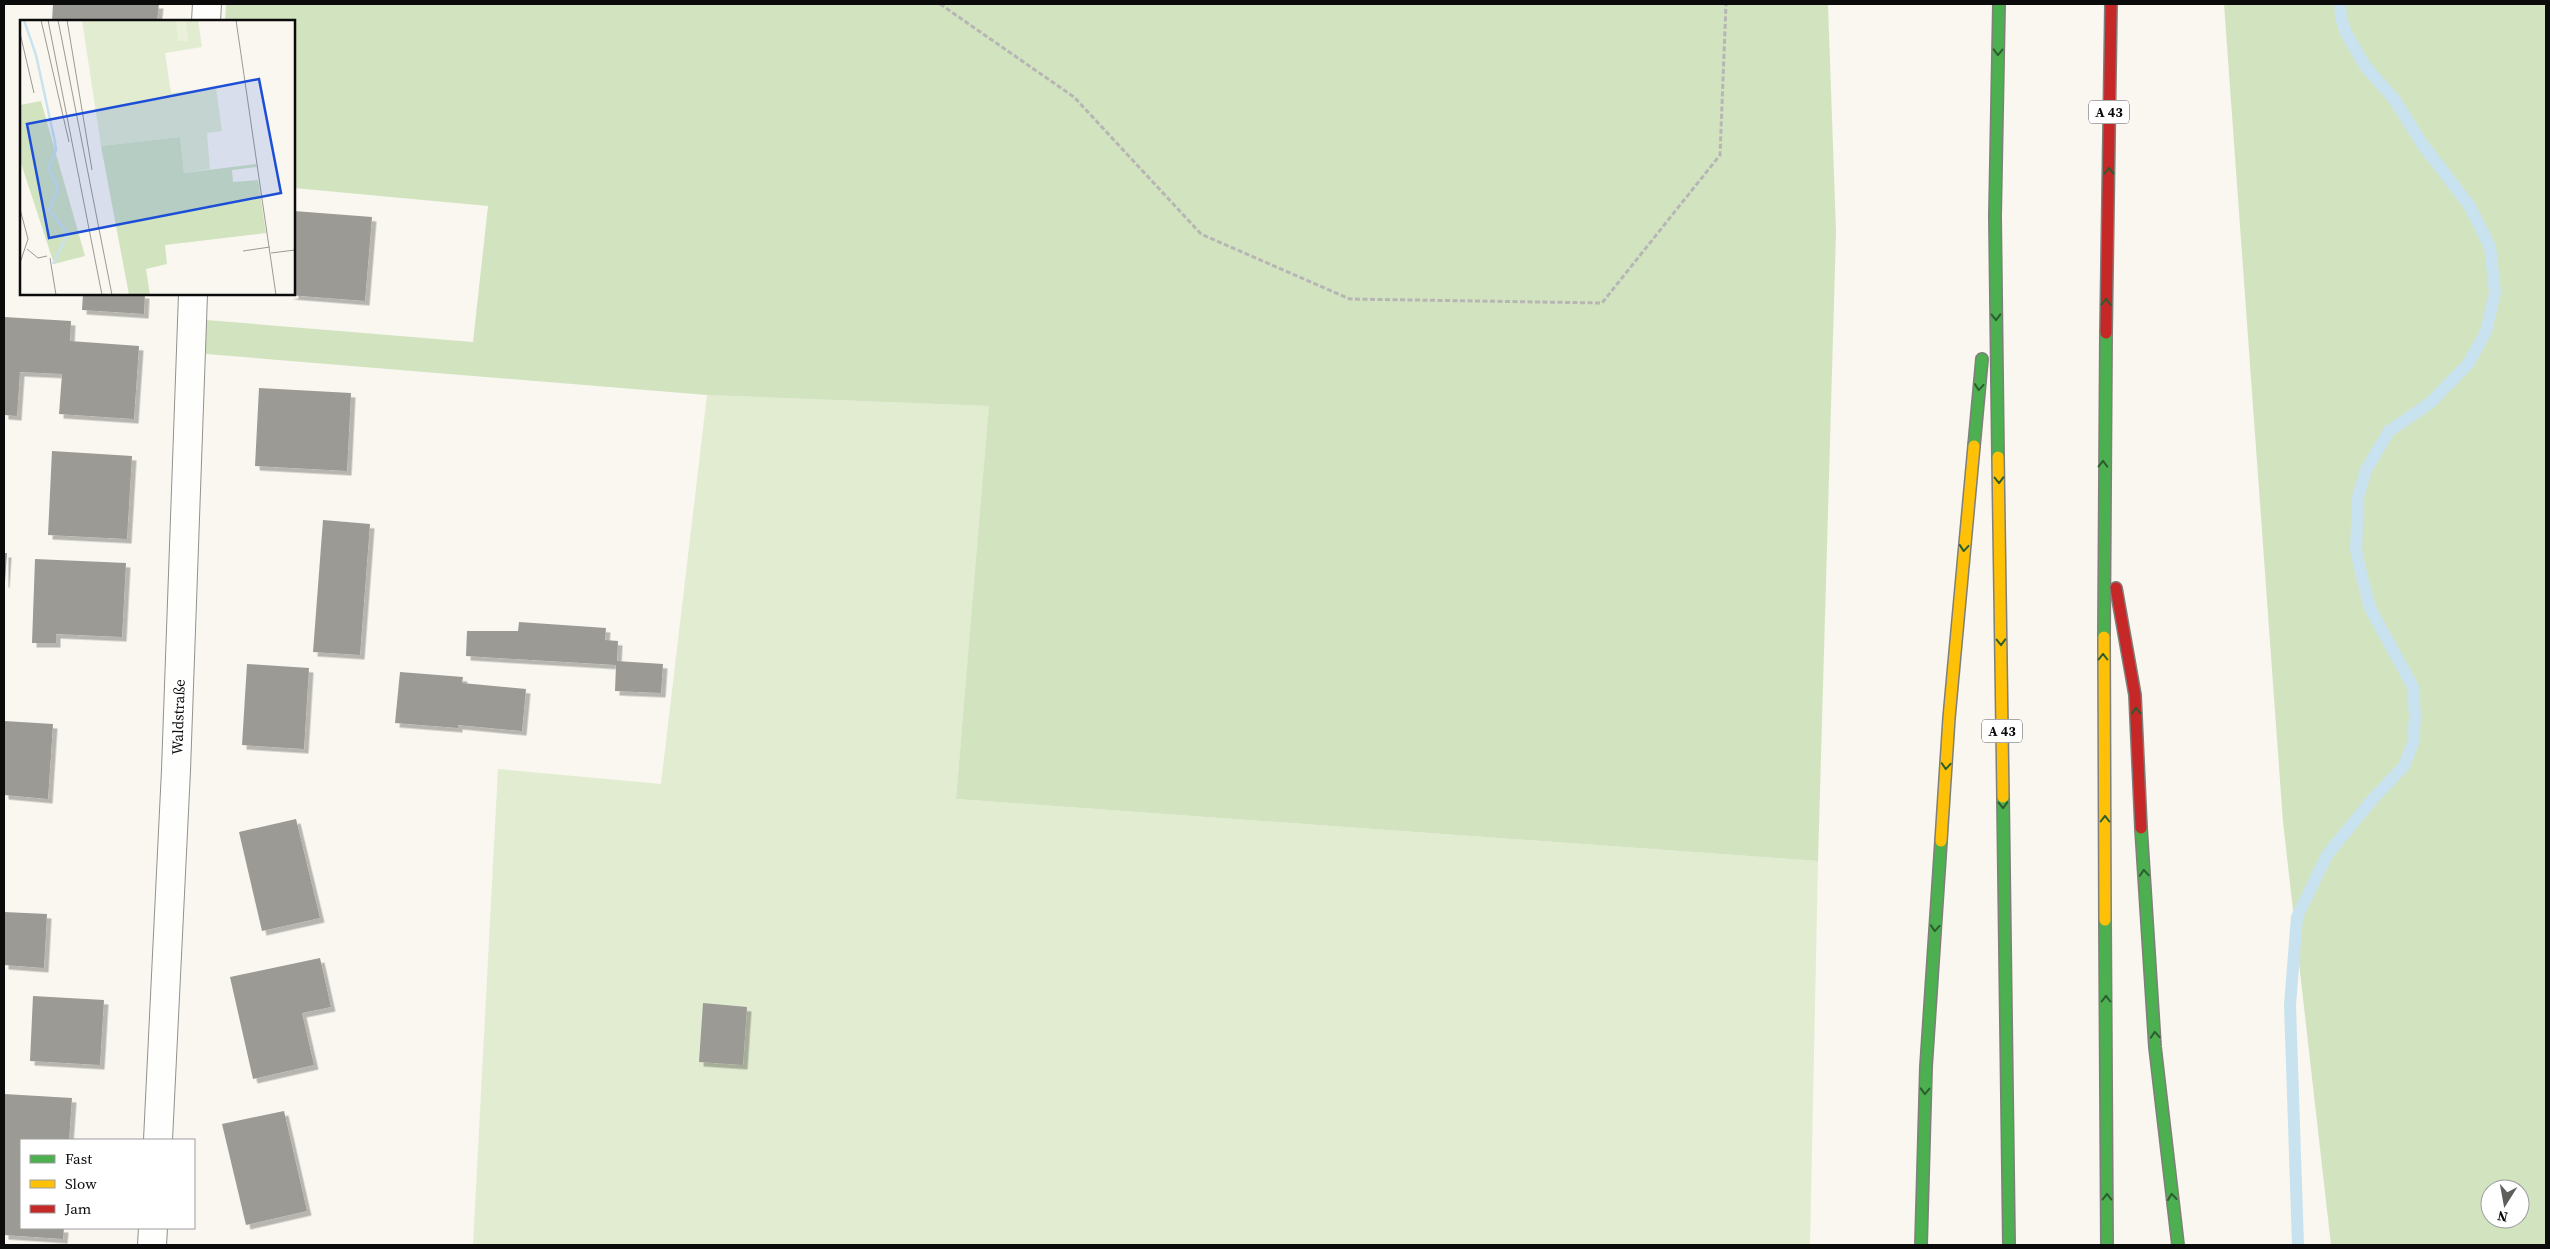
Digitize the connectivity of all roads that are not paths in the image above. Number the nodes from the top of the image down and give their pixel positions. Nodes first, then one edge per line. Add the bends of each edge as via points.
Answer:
1 (207, 4) edge
2 (1999, 4) edge
3 (2111, 4) edge
4 (206, 20) edge
5 (1995, 216) junction
6 (193, 295) edge
7 (2102, 513) junction
8 (158, 1139) edge
9 (153, 1229) edge
10 (152, 1245) edge
11 (1921, 1245) edge
12 (2009, 1245) edge
13 (2107, 1245) edge
14 (2178, 1245) edge

1 - 4 street
2 -> 5 highway, A 43
7 -> 3 highway, A 43
5 -> 11 highway via 1949,718 1926,1068
5 -> 12 highway, A 43
6 - 8 street, Waldstraße via 176,770
13 -> 7 highway, A 43
14 -> 7 highway via 2155,1047 2135,695
9 - 10 street

